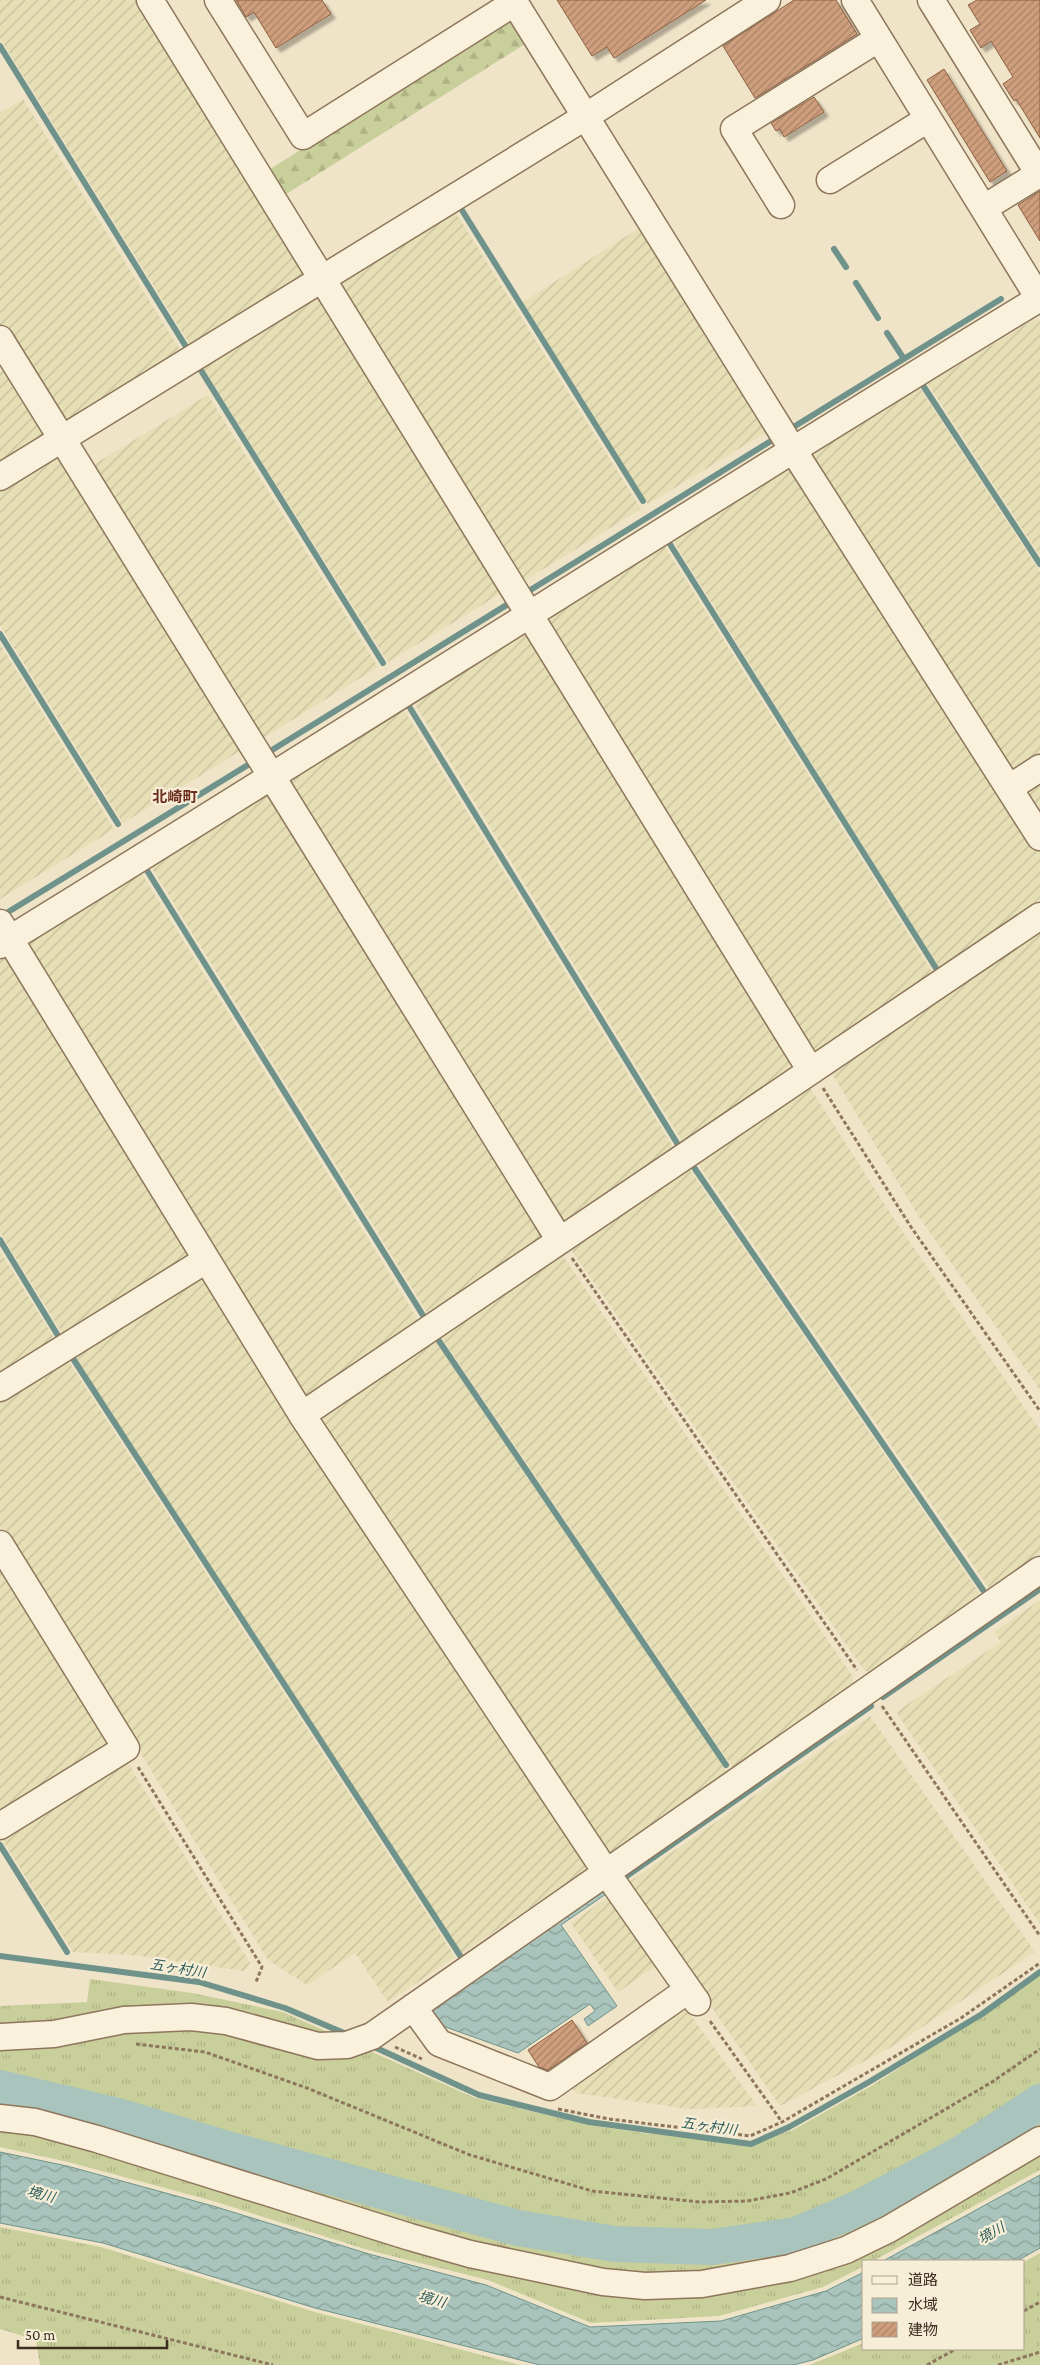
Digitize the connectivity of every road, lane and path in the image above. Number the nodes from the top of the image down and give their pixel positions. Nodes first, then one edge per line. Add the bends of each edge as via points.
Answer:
1 (150, 0) edge
2 (218, 0) edge
3 (768, 0) edge
4 (931, 0) edge
5 (514, 1) edge
6 (864, 3) edge
7 (878, 38) junction
8 (585, 117) junction
9 (928, 119) junction
10 (830, 180) dead end
11 (781, 205) dead end
12 (984, 208) junction
13 (323, 280) junction
14 (1040, 299) edge
15 (0, 339) edge
16 (61, 439) junction
17 (787, 439) junction
18 (0, 477) edge
19 (522, 603) junction
20 (263, 763) junction
21 (1040, 768) edge
22 (1009, 788) junction
23 (1040, 837) edge
24 (1040, 916) edge
25 (4, 934) edge
26 (812, 1071) junction
27 (559, 1240) junction
28 (206, 1260) junction
29 (0, 1388) edge
30 (1040, 1412) edge
31 (302, 1416) junction
32 (0, 1544) edge
33 (1040, 1570) edge
34 (869, 1688) junction
35 (126, 1748) junction
36 (0, 1826) edge
37 (606, 1872) junction
38 (1040, 1936) edge
39 (1040, 1963) edge
40 (256, 1982) dead end
41 (692, 1996) junction
42 (412, 2007) junction
43 (372, 2036) junction
44 (0, 2037) edge
45 (129, 2043) dead end
46 (1040, 2049) edge
47 (425, 2060) dead end
48 (550, 2108) dead end
49 (0, 2118) edge
50 (782, 2122) junction
51 (1040, 2140) edge
52 (0, 2297) edge
53 (1040, 2302) edge
54 (1025, 2310) edge
55 (954, 2350) edge
56 (1040, 2352) edge
57 (273, 2365) edge
58 (927, 2365) edge
59 (998, 2365) edge

1 - 13 street
2 - 5 street via 303,136
3 - 8 street
4 - 12 street via 1039,174
5 - 8 street
6 - 7 street
7 - 9 street
7 - 11 street via 734,129
8 - 13 street
8 - 17 street
9 - 10 street
9 - 12 street
12 - 14 street
13 - 16 street
13 - 19 street
14 - 17 street
15 - 16 street
16 - 18 street
16 - 20 street
17 - 19 street
17 - 22 street
19 - 20 street
19 - 26 street
20 - 25 street
20 - 27 street
21 - 22 street
22 - 23 street
24 - 26 street
25 - 28 street
26 - 27 street
26 - 30 path via 911,1227
27 - 31 street
27 - 34 path
28 - 29 street
28 - 31 street
31 - 37 street
32 - 35 street
33 - 34 street
34 - 37 street
34 - 38 path
35 - 36 street
35 - 40 path via 262,1967
37 - 41 street
37 - 42 street
39 - 50 path via 961,2018
41 - 42 street via 550,2087 439,2043
41 - 50 path
42 - 43 street
43 - 44 street via 347,2046 318,2046 226,2021 191,2017 124,2020 54,2034
43 - 47 path
45 - 46 path via 205,2052 307,2088 470,2155 592,2191 700,2202 748,2201 790,2193 826,2179 992,2082
48 - 50 path via 609,2119 750,2136
49 - 51 street via 35,2122 97,2139 470,2254 603,2282 645,2286 702,2284 790,2268 846,2250 889,2229
52 - 57 path
53 - 54 path
55 - 58 path
56 - 59 path

